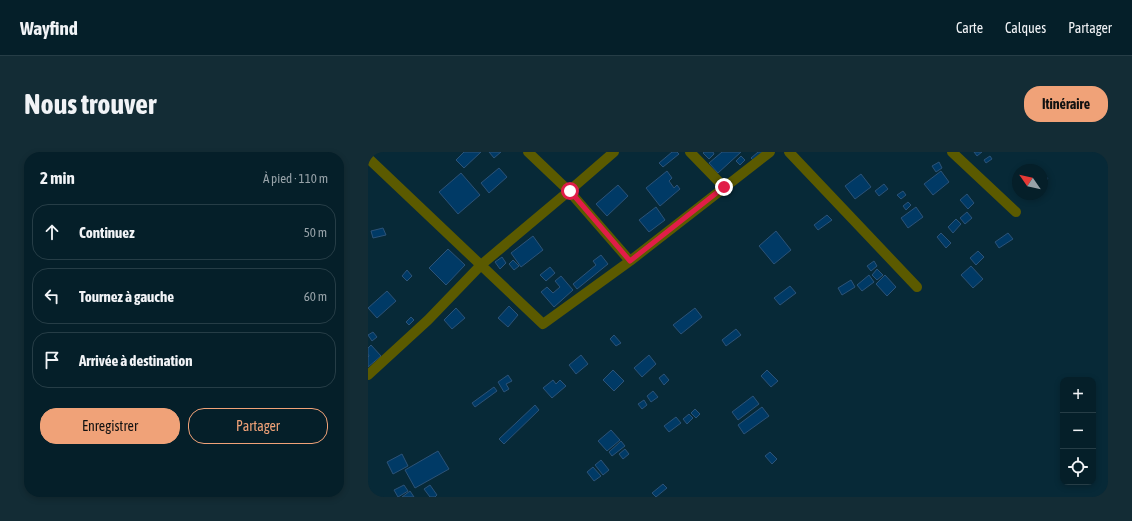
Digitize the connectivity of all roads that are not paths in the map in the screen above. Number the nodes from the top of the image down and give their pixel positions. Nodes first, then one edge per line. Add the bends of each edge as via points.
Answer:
1 (528, 152) edge
2 (614, 152) edge
3 (690, 152) edge
4 (770, 152) edge
5 (789, 152) edge
6 (952, 152) edge
7 (368, 158) edge
8 (724, 187) junction
9 (570, 191) junction
10 (1016, 212) dead end
11 (630, 261) junction
12 (481, 265) junction
13 (917, 287) dead end
14 (368, 375) edge

1 - 9 street
2 - 9 street
3 - 8 street
4 - 8 street
5 - 13 street
6 - 10 street
7 - 12 street
8 - 11 street
9 - 11 street
9 - 12 street
11 - 12 street via 543,324
12 - 14 street via 428,320

